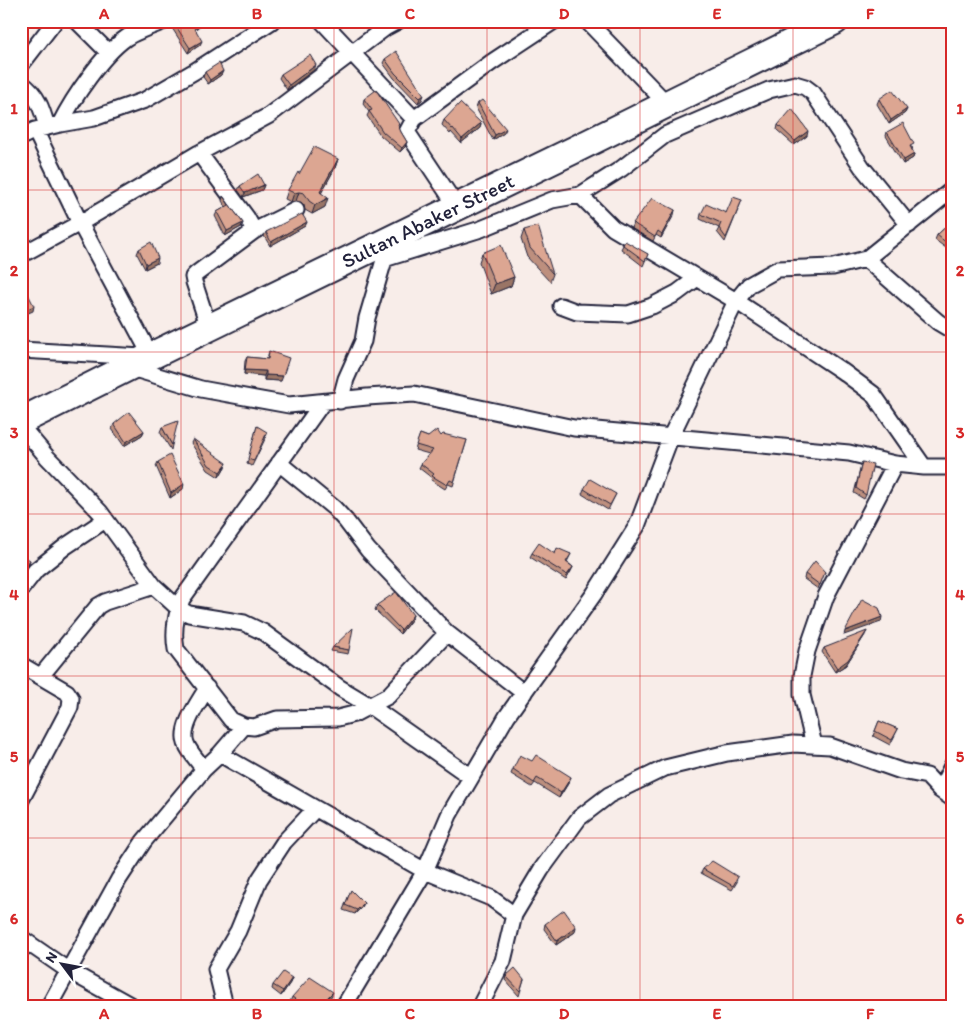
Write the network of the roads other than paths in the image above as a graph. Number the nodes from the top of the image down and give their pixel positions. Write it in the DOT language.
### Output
graph roads {
  1 [pos="54,21"];
  2 [pos="77,21"];
  3 [pos="135,21"];
  4 [pos="164,21"];
  5 [pos="272,21"];
  6 [pos="322,21"];
  7 [pos="398,21"];
  8 [pos="554,21"];
  9 [pos="587,21"];
  10 [pos="835,21"];
  11 [pos="127,37"];
  12 [pos="108,52"];
  13 [pos="352,52"];
  14 [pos="21,65"];
  15 [pos="21,84"];
  16 [pos="667,104"];
  17 [pos="414,120"];
  18 [pos="48,127"];
  19 [pos="21,137"];
  20 [pos="199,153"];
  21 [pos="953,189"];
  22 [pos="580,196"];
  23 [pos="457,207"];
  24 [pos="296,210"];
  25 [pos="80,223"];
  26 [pos="909,224"];
  27 [pos="254,231"];
  28 [pos="387,250"];
  29 [pos="21,255"];
  30 [pos="866,259"];
  31 [pos="697,278"];
  32 [pos="736,301"];
  33 [pos="561,306"];
  34 [pos="209,328"];
  35 [pos="953,331"];
  36 [pos="21,350"];
  37 [pos="142,360"];
  38 [pos="340,401"];
  39 [pos="323,402"];
  40 [pos="21,421"];
  41 [pos="21,426"];
  42 [pos="671,436"];
  43 [pos="279,464"];
  44 [pos="895,464"];
  45 [pos="924,467"];
  46 [pos="953,467"];
  47 [pos="106,520"];
  48 [pos="154,586"];
  49 [pos="21,589"];
  50 [pos="178,608"];
  51 [pos="447,633"];
  52 [pos="21,665"];
  53 [pos="42,676"];
  54 [pos="207,688"];
  55 [pos="524,693"];
  56 [pos="370,706"];
  57 [pos="244,726"];
  58 [pos="814,745"];
  59 [pos="220,754"];
  60 [pos="953,764"];
  61 [pos="204,770"];
  62 [pos="471,777"];
  63 [pos="940,790"];
  64 [pos="953,799"];
  65 [pos="21,800"];
  66 [pos="315,809"];
  67 [pos="425,870"];
  68 [pos="514,915"];
  69 [pos="21,938"];
  70 [pos="69,970"];
  71 [pos="50,1006"];
  72 [pos="132,1006"];
  73 [pos="226,1006"];
  74 [pos="344,1006"];
  75 [pos="480,1006"];
  1 -- 14 [label="street"];
  2 -- 12 [label="street"];
  3 -- 11 [label="street"];
  4 -- 11 [label="street"];
  5 -- 18 [label="street"];
  6 -- 13 [label="street"];
  7 -- 13 [label="street"];
  8 -- 17 [label="street"];
  9 -- 16 [label="street"];
  10 -- 16 [label="highway, Sultan Abaker Street"];
  11 -- 12 [label="street"];
  12 -- 18 [label="street"];
  13 -- 17 [label="street"];
  13 -- 20 [label="street"];
  15 -- 18 [label="street"];
  16 -- 23 [label="highway, Sultan Abaker Street"];
  17 -- 23 [label="street"];
  18 -- 19 [label="street"];
  18 -- 25 [label="street"];
  20 -- 25 [label="street"];
  20 -- 27 [label="street"];
  21 -- 26 [label="street"];
  22 -- 26 [label="street"];
  22 -- 28 [label="street"];
  22 -- 31 [label="street"];
  23 -- 28 [label="highway, Sultan Abaker Street"];
  24 -- 27 [label="street"];
  25 -- 29 [label="street"];
  25 -- 37 [label="street"];
  26 -- 30 [label="street"];
  27 -- 34 [label="street"];
  28 -- 34 [label="highway, Sultan Abaker Street"];
  28 -- 38 [label="street"];
  30 -- 32 [label="street"];
  30 -- 35 [label="street"];
  31 -- 32 [label="street"];
  31 -- 33 [label="street"];
  32 -- 42 [label="street"];
  32 -- 45 [label="street"];
  34 -- 37 [label="highway, Sultan Abaker Street"];
  36 -- 37 [label="street"];
  37 -- 39 [label="street"];
  37 -- 40 [label="highway, Sultan Abaker Street"];
  38 -- 39 [label="street"];
  38 -- 42 [label="street"];
  39 -- 43 [label="street"];
  41 -- 47 [label="street"];
  42 -- 44 [label="street"];
  42 -- 55 [label="street"];
  43 -- 50 [label="street"];
  43 -- 51 [label="street"];
  44 -- 45 [label="street"];
  44 -- 58 [label="street"];
  45 -- 46 [label="street"];
  47 -- 48 [label="street"];
  47 -- 49 [label="street"];
  48 -- 50 [label="street"];
  48 -- 53 [label="street"];
  50 -- 54 [label="street"];
  50 -- 56 [label="street"];
  51 -- 55 [label="street"];
  51 -- 56 [label="street"];
  52 -- 53 [label="street"];
  53 -- 65 [label="street"];
  54 -- 57 [label="street"];
  54 -- 61 [label="street"];
  55 -- 62 [label="street"];
  56 -- 57 [label="street"];
  56 -- 62 [label="street"];
  57 -- 59 [label="street"];
  58 -- 63 [label="street"];
  58 -- 68 [label="street"];
  59 -- 61 [label="street"];
  59 -- 66 [label="street"];
  60 -- 63 [label="street"];
  61 -- 70 [label="street"];
  62 -- 67 [label="street"];
  63 -- 64 [label="street"];
  66 -- 67 [label="street"];
  66 -- 73 [label="street"];
  67 -- 68 [label="street"];
  67 -- 74 [label="street"];
  68 -- 75 [label="street"];
  69 -- 70 [label="street"];
  70 -- 71 [label="street"];
  70 -- 72 [label="street"];
}
